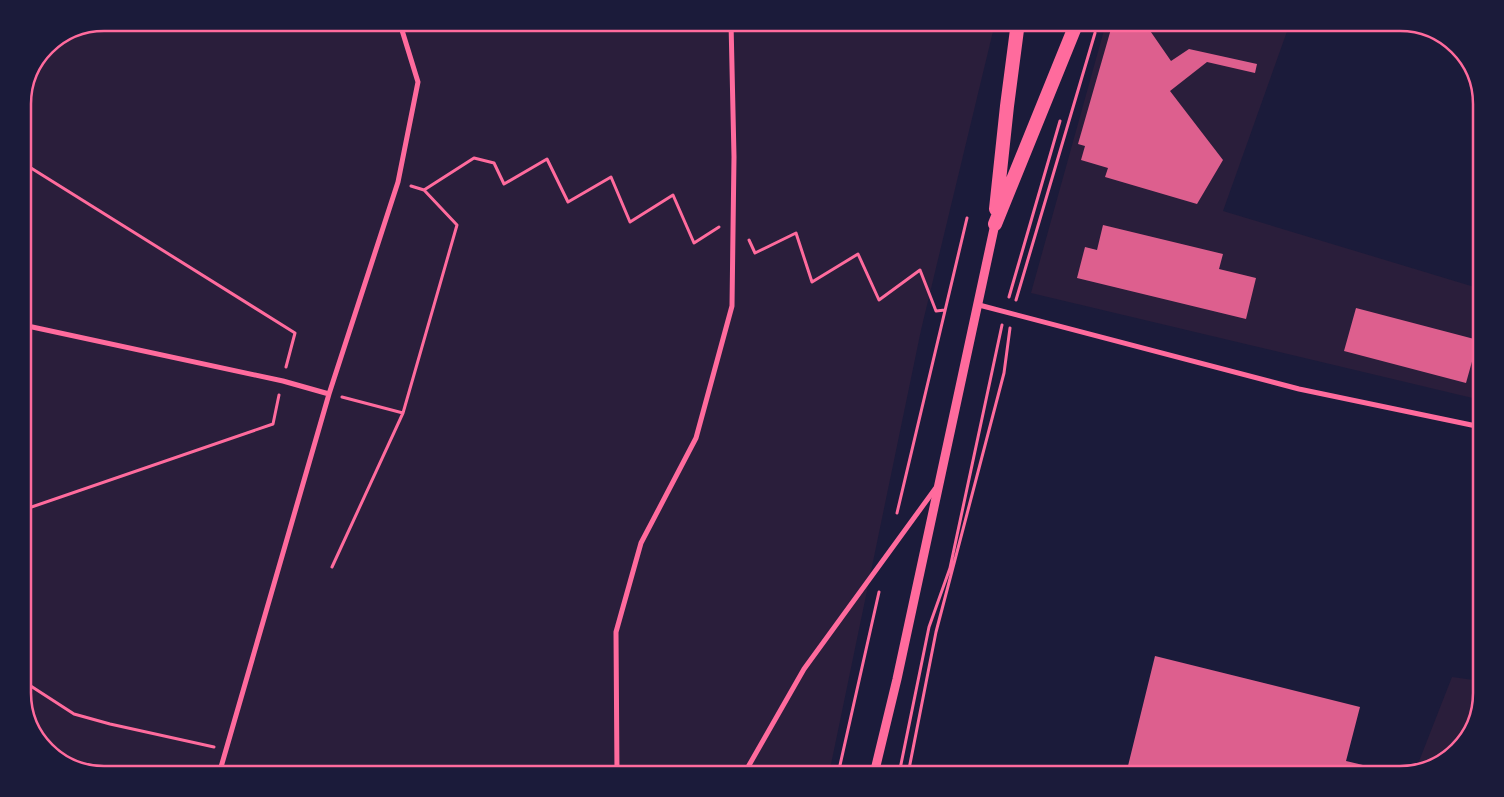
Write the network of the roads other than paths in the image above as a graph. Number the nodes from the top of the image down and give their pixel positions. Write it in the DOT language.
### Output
graph roads {
  1 [pos="402,31"];
  2 [pos="731,31"];
  3 [pos="1017,31"];
  4 [pos="1073,31"];
  5 [pos="995,224"];
  6 [pos="978,304"];
  7 [pos="31,326"];
  8 [pos="329,394"];
  9 [pos="1473,425"];
  10 [pos="939,485"];
  11 [pos="222,766"];
  12 [pos="617,766"];
  13 [pos="749,766"];
  14 [pos="876,766"];
  1 -- 8 [label="street"];
  2 -- 12 [label="street"];
  3 -- 5 [label="highway"];
  4 -- 5 [label="highway"];
  5 -- 6 [label="street"];
  6 -- 9 [label="street"];
  6 -- 10 [label="street"];
  7 -- 8 [label="street"];
  8 -- 11 [label="street"];
  10 -- 13 [label="street"];
  10 -- 14 [label="street"];
}
